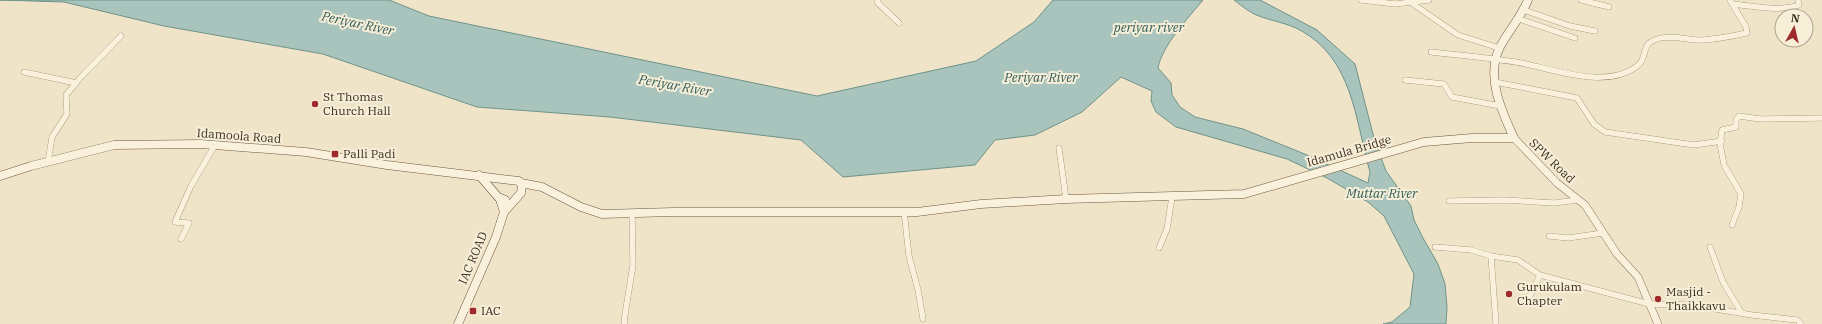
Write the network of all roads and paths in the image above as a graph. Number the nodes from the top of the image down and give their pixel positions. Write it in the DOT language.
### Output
graph roads {
  1 [pos="878,0"];
  2 [pos="1361,0"];
  3 [pos="1429,0"];
  4 [pos="1528,0"];
  5 [pos="1581,0"];
  6 [pos="1798,0"];
  7 [pos="1732,2"];
  8 [pos="1413,4"];
  9 [pos="1609,7"];
  10 [pos="1524,10"];
  11 [pos="1519,19"];
  12 [pos="900,23"];
  13 [pos="1595,32"];
  14 [pos="121,36"];
  15 [pos="1575,38"];
  16 [pos="1499,48"];
  17 [pos="1431,52"];
  18 [pos="1495,59"];
  19 [pos="24,72"];
  20 [pos="1405,80"];
  21 [pos="1495,82"];
  22 [pos="76,83"];
  23 [pos="1500,106"];
  24 [pos="1822,118"];
  25 [pos="1514,138"];
  26 [pos="1722,141"];
  27 [pos="215,145"];
  28 [pos="1059,148"];
  29 [pos="48,162"];
  30 [pos="479,175"];
  31 [pos="0,176"];
  32 [pos="509,180"];
  33 [pos="521,183"];
  34 [pos="498,196"];
  35 [pos="1172,197"];
  36 [pos="515,198"];
  37 [pos="1066,199"];
  38 [pos="1578,200"];
  39 [pos="1449,201"];
  40 [pos="504,212"];
  41 [pos="904,212"];
  42 [pos="632,213"];
  43 [pos="1732,225"];
  44 [pos="1603,233"];
  45 [pos="1549,236"];
  46 [pos="180,239"];
  47 [pos="1435,247"];
  48 [pos="1710,247"];
  49 [pos="1159,248"];
  50 [pos="1491,256"];
  51 [pos="1540,275"];
  52 [pos="1529,298"];
  53 [pos="1649,304"];
  54 [pos="1741,312"];
  55 [pos="923,319"];
  56 [pos="458,324"];
  57 [pos="625,324"];
  58 [pos="1496,324"];
  59 [pos="1658,324"];
  60 [pos="1801,324"];
  1 -- 12 [label="street"];
  2 -- 8 [label="street"];
  3 -- 8 [label="street"];
  4 -- 10 [label="main road, SPW Road"];
  5 -- 9 [label="street"];
  6 -- 7 [label="street"];
  7 -- 18 [label="street"];
  8 -- 16 [label="street"];
  10 -- 11 [label="main road, SPW Road"];
  10 -- 13 [label="street"];
  11 -- 15 [label="street"];
  11 -- 16 [label="main road, SPW Road"];
  14 -- 22 [label="street"];
  16 -- 18 [label="main road, SPW Road"];
  17 -- 18 [label="street"];
  18 -- 21 [label="main road, SPW Road"];
  19 -- 22 [label="street"];
  20 -- 23 [label="street"];
  21 -- 23 [label="main road, SPW Road"];
  21 -- 26 [label="street"];
  22 -- 29 [label="street"];
  23 -- 25 [label="main road, SPW Road"];
  24 -- 26 [label="street"];
  25 -- 35 [label="main road, Idamula Bridge"];
  25 -- 38 [label="street, SPW Road"];
  26 -- 43 [label="street"];
  27 -- 29 [label="main road, Idamoola Road"];
  27 -- 30 [label="main road, Idamoola Road"];
  27 -- 46 [label="street"];
  28 -- 37 [label="street"];
  29 -- 31 [label="main road, Idamoola Road"];
  30 -- 32 [label="main road, Idamoola Road"];
  30 -- 34 [label="main road"];
  32 -- 33 [label="main road"];
  32 -- 34 [label="main road"];
  33 -- 36 [label="main road"];
  33 -- 42 [label="main road, Idamula Bridge"];
  34 -- 36 [label="main road"];
  34 -- 40 [label="main road"];
  35 -- 37 [label="main road, Idamula Bridge"];
  35 -- 49 [label="street"];
  36 -- 40 [label="main road, IAC ROAD"];
  37 -- 41 [label="main road, Idamula Bridge"];
  38 -- 39 [label="street"];
  38 -- 44 [label="street, SPW Road"];
  40 -- 56 [label="main road, IAC ROAD"];
  41 -- 42 [label="main road, Idamula Bridge"];
  41 -- 55 [label="street"];
  42 -- 57 [label="street"];
  44 -- 45 [label="street"];
  44 -- 53 [label="street, SPW Road"];
  47 -- 50 [label="street"];
  48 -- 54 [label="street"];
  50 -- 51 [label="street"];
  50 -- 58 [label="street"];
  51 -- 52 [label="street"];
  51 -- 53 [label="street"];
  53 -- 54 [label="street"];
  53 -- 59 [label="street, SPW Road"];
  54 -- 60 [label="street"];
}
